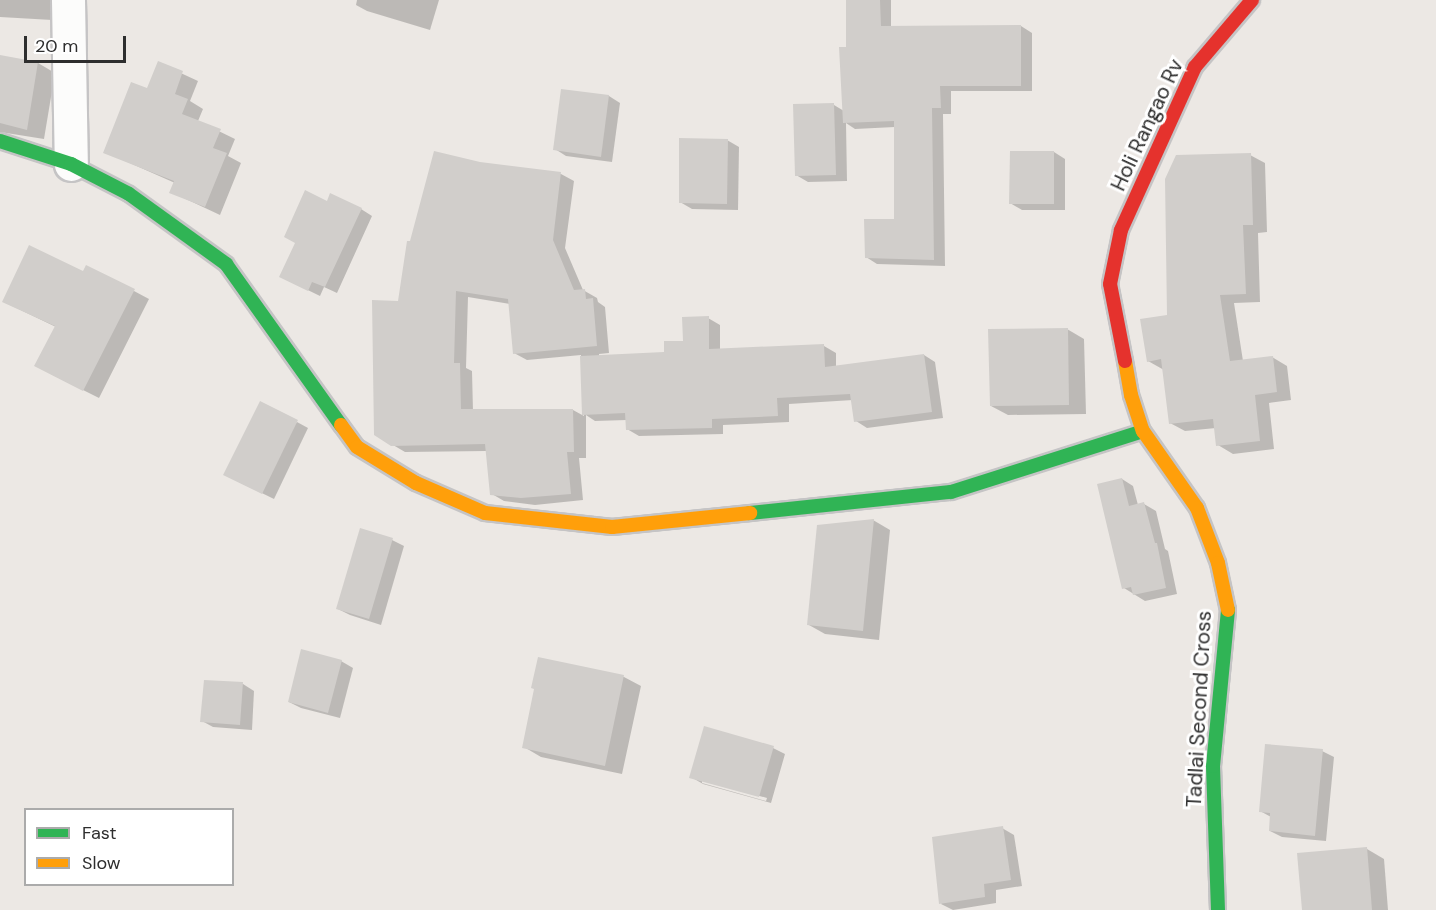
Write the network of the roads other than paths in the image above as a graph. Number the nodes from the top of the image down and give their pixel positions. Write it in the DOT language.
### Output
graph roads {
  1 [pos="68,0"];
  2 [pos="1252,0"];
  3 [pos="0,141"];
  4 [pos="70,164"];
  5 [pos="1110,284"];
  6 [pos="1143,430"];
  7 [pos="1218,910"];
  1 -- 4 [label="street"];
  2 -- 5 [label="street, Holi Rangao Rv"];
  3 -- 4 [label="street"];
  4 -- 6 [label="street"];
  5 -- 6 [label="street, Tadlai Second Cross"];
  6 -- 7 [label="street, Tadlai Second Cross"];
}
